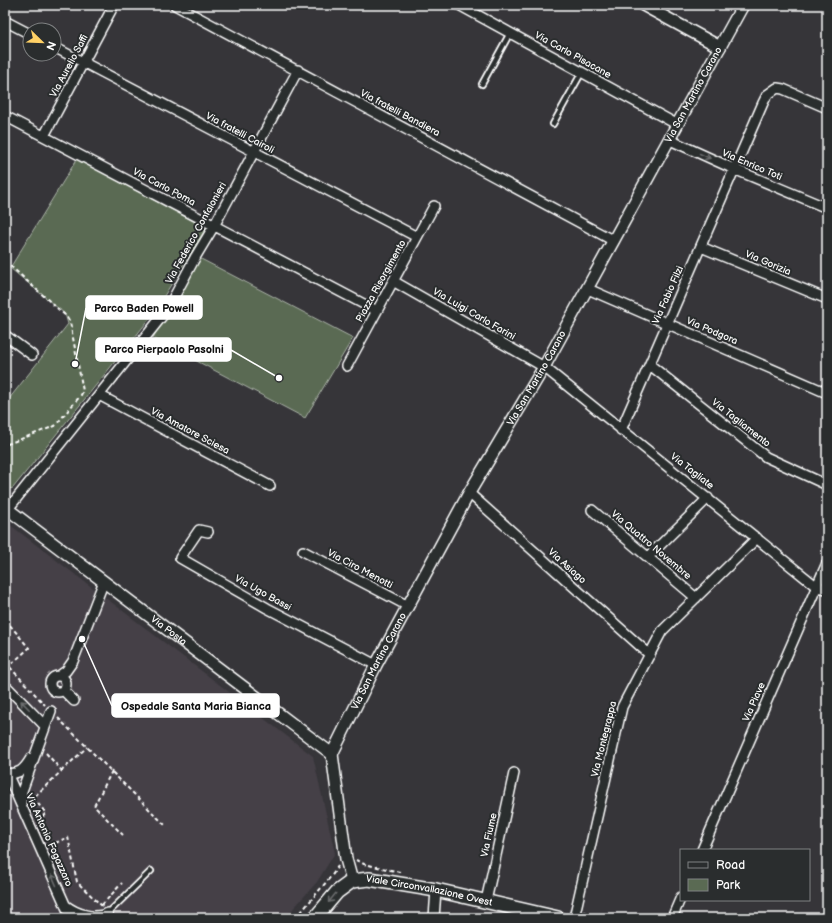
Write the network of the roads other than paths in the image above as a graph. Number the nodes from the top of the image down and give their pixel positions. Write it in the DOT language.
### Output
graph roads {
  1 [pos="114,5"];
  2 [pos="175,5"];
  3 [pos="459,5"];
  4 [pos="643,5"];
  5 [pos="743,5"];
  6 [pos="5,21"];
  7 [pos="22,30"];
  8 [pos="510,33"];
  9 [pos="720,47"];
  10 [pos="62,51"];
  11 [pos="84,62"];
  12 [pos="298,70"];
  13 [pos="582,72"];
  14 [pos="482,84"];
  15 [pos="827,108"];
  16 [pos="5,116"];
  17 [pos="553,124"];
  18 [pos="678,125"];
  19 [pos="44,136"];
  20 [pos="670,140"];
  21 [pos="254,152"];
  22 [pos="734,169"];
  23 [pos="434,206"];
  24 [pos="827,208"];
  25 [pos="214,226"];
  26 [pos="417,237"];
  27 [pos="614,241"];
  28 [pos="701,247"];
  29 [pos="393,281"];
  30 [pos="588,289"];
  31 [pos="827,299"];
  32 [pos="377,311"];
  33 [pos="667,324"];
  34 [pos="5,335"];
  35 [pos="32,355"];
  36 [pos="650,365"];
  37 [pos="347,366"];
  38 [pos="544,367"];
  39 [pos="827,393"];
  40 [pos="99,395"];
  41 [pos="621,430"];
  42 [pos="270,486"];
  43 [pos="827,486"];
  44 [pos="469,493"];
  45 [pos="708,498"];
  46 [pos="6,508"];
  47 [pos="592,510"];
  48 [pos="208,532"];
  49 [pos="757,538"];
  50 [pos="302,551"];
  51 [pos="648,557"];
  52 [pos="827,563"];
  53 [pos="104,581"];
  54 [pos="817,586"];
  55 [pos="827,589"];
  56 [pos="696,598"];
  57 [pos="408,606"];
  58 [pos="650,655"];
  59 [pos="73,661"];
  60 [pos="376,665"];
  61 [pos="59,676"];
  62 [pos="64,687"];
  63 [pos="5,691"];
  64 [pos="74,701"];
  65 [pos="51,711"];
  66 [pos="45,726"];
  67 [pos="38,745"];
  68 [pos="332,754"];
  69 [pos="5,773"];
  70 [pos="514,773"];
  71 [pos="21,805"];
  72 [pos="702,849"];
  73 [pos="151,871"];
  74 [pos="352,881"];
  75 [pos="436,890"];
  76 [pos="680,899"];
  77 [pos="486,901"];
  78 [pos="65,904"];
  79 [pos="105,915"];
  80 [pos="538,916"];
  81 [pos="70,917"];
  82 [pos="315,918"];
  83 [pos="434,918"];
  84 [pos="558,918"];
  85 [pos="574,918"];
  86 [pos="672,918"];
  1 -- 11 [label="street, Via Aurelio Saffi"];
  2 -- 12 [label="street, Via fratelli Bandiera"];
  3 -- 8 [label="street, Via Carlo Pisacane"];
  4 -- 9 [label="street"];
  5 -- 9 [label="street, Via San Martino Carano"];
  6 -- 7 [label="street"];
  8 -- 13 [label="street, Via Carlo Pisacane"];
  8 -- 14 [label="lane"];
  9 -- 18 [label="street, Via San Martino Carano"];
  10 -- 11 [label="street, Via fratelli Cairoli"];
  11 -- 19 [label="street, Via Aurelio Saffi"];
  11 -- 21 [label="street, Via fratelli Cairoli"];
  12 -- 21 [label="street, Via Federico Confalonieri"];
  12 -- 27 [label="street, Via fratelli Bandiera"];
  13 -- 17 [label="lane"];
  13 -- 18 [label="street, Via Carlo Pisacane"];
  15 -- 22 [label="street, Via Fabio Filzi"];
  16 -- 19 [label="street, Via Carlo Poma"];
  18 -- 20 [label="street, Via San Martino Carano"];
  19 -- 25 [label="street, Via Carlo Poma"];
  20 -- 22 [label="street, Via Enrico Toti, one-way"];
  20 -- 27 [label="street, Via San Martino Carano"];
  21 -- 25 [label="street, Via Federico Confalonieri"];
  21 -- 26 [label="street, Via fratelli Cairoli"];
  22 -- 24 [label="street, Via Enrico Toti"];
  22 -- 28 [label="street, Via Fabio Filzi"];
  23 -- 26 [label="street, Piazza Risorgimento"];
  25 -- 32 [label="street, Via Carlo Poma"];
  25 -- 40 [label="street, Via Federico Confalonieri"];
  26 -- 29 [label="street, Piazza Risorgimento"];
  27 -- 30 [label="street, Via San Martino Carano"];
  28 -- 31 [label="street, Via Gorizia"];
  28 -- 33 [label="street, Via Fabio Filzi"];
  29 -- 32 [label="street, Piazza Risorgimento"];
  29 -- 38 [label="street, Via Luigi Carlo Farini"];
  30 -- 33 [label="street, Via Podgora"];
  30 -- 38 [label="street, Via San Martino Carano"];
  32 -- 37 [label="street, Piazza Risorgimento"];
  33 -- 36 [label="street, Via Fabio Filzi"];
  33 -- 39 [label="street, Via Podgora"];
  34 -- 35 [label="street"];
  36 -- 41 [label="street, Via Fabio Filzi"];
  36 -- 43 [label="street, Via Tagliamento"];
  38 -- 41 [label="street, Via Tagliate"];
  38 -- 44 [label="street, Via San Martino Carano"];
  40 -- 42 [label="street, Via Amatore Sciesa"];
  40 -- 46 [label="street, Via Federico Confalonieri"];
  41 -- 45 [label="street, Via Tagliate"];
  44 -- 57 [label="street, Via San Martino Carano"];
  44 -- 58 [label="street, Via Asiago"];
  45 -- 49 [label="street, Via Tagliate"];
  45 -- 51 [label="street"];
  46 -- 53 [label="street, Via Posta"];
  47 -- 51 [label="street, Via Quattro Novembre"];
  48 -- 60 [label="street, Via Ugo Bassi"];
  49 -- 54 [label="street, Via Tagliate"];
  49 -- 56 [label="street, Via Montegrappa"];
  50 -- 57 [label="street, Via Ciro Menotti"];
  51 -- 56 [label="street, Via Quattro Novembre"];
  52 -- 54 [label="street, Via Piave"];
  53 -- 59 [label="street"];
  53 -- 68 [label="street, Via Posta"];
  54 -- 55 [label="street, Via Tagliate"];
  54 -- 72 [label="street, Via Piave"];
  56 -- 58 [label="street, Via Montegrappa"];
  57 -- 60 [label="street, Via San Martino Carano"];
  58 -- 85 [label="street, Via Montegrappa"];
  59 -- 61 [label="street"];
  59 -- 62 [label="street"];
  60 -- 68 [label="street, Via San Martino Carano"];
  61 -- 62 [label="street"];
  61 -- 62 [label="street"];
  62 -- 64 [label="street"];
  66 -- 63 [label="street, one-way"];
  65 -- 66 [label="street"];
  66 -- 67 [label="street"];
  67 -- 69 [label="street"];
  67 -- 71 [label="street"];
  68 -- 74 [label="street"];
  69 -- 71 [label="street, Via Antonio Fogazzaro"];
  70 -- 77 [label="street, Via Fiume"];
  78 -- 71 [label="street, Via Antonio Fogazzaro, one-way"];
  73 -- 79 [label="lane"];
  74 -- 75 [label="main road, Viale Circonvallazione Ovest"];
  74 -- 82 [label="main road, Viale Circonvallazione Ovest, one-way"];
  75 -- 77 [label="main road, Viale Circonvallazione Ovest"];
  75 -- 83 [label="street"];
  76 -- 86 [label="street"];
  77 -- 80 [label="main road, Viale Circonvallazione Ovest"];
  78 -- 79 [label="street"];
  78 -- 81 [label="street, Via Antonio Fogazzaro"];
  80 -- 84 [label="main road, Viale Circonvallazione Ovest"];
}
